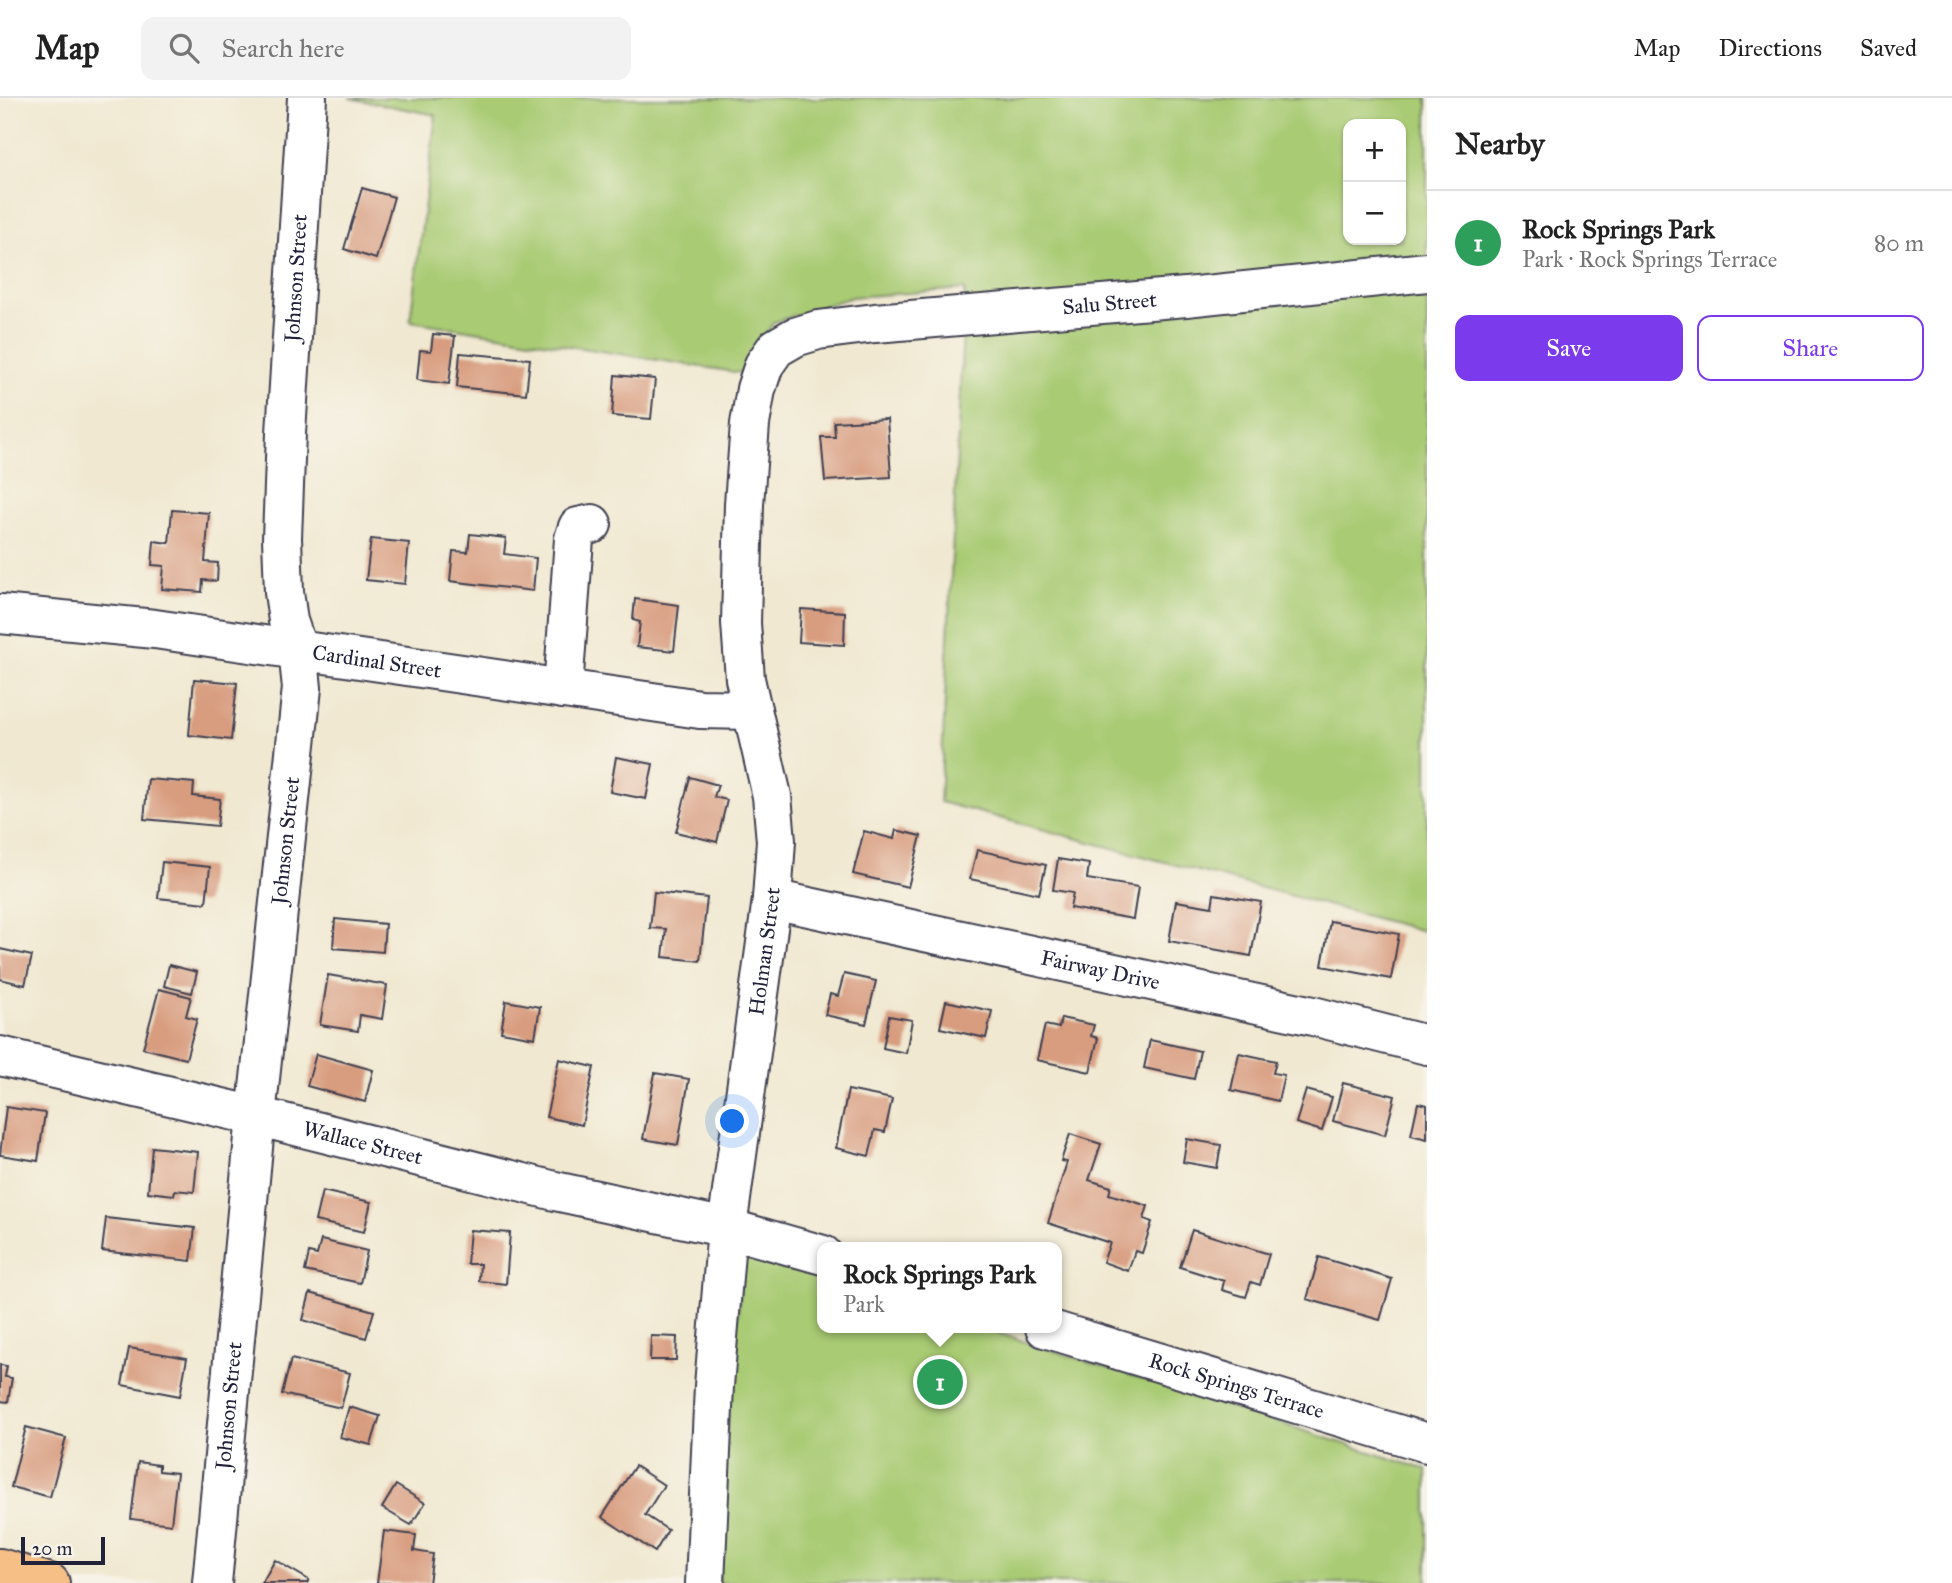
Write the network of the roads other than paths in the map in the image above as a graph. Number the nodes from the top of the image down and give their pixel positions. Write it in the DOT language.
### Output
graph roads {
  1 [pos="307,98"];
  2 [pos="1427,272"];
  3 [pos="795,337"];
  4 [pos="592,524"];
  5 [pos="0,614"];
  6 [pos="298,650"];
  7 [pos="563,689"];
  8 [pos="752,710"];
  9 [pos="772,899"];
  10 [pos="1427,1045"];
  11 [pos="0,1056"];
  12 [pos="256,1116"];
  13 [pos="727,1228"];
  14 [pos="817,1253"];
  15 [pos="1062,1333"];
  16 [pos="1427,1443"];
  17 [pos="0,1568"];
  18 [pos="50,1583"];
  19 [pos="212,1583"];
  20 [pos="705,1583"];
  1 -- 6 [label="street, Johnson Street"];
  2 -- 3 [label="street, Salu Street"];
  3 -- 8 [label="street, Holman Street"];
  4 -- 7 [label="street"];
  5 -- 6 [label="street, Cardinal Street"];
  6 -- 7 [label="street, Cardinal Street"];
  6 -- 12 [label="street, Johnson Street"];
  7 -- 8 [label="street, Cardinal Street"];
  8 -- 9 [label="street, Holman Street"];
  9 -- 10 [label="street, Fairway Drive"];
  9 -- 13 [label="street, Holman Street"];
  11 -- 12 [label="street, Wallace Street"];
  12 -- 13 [label="street, Wallace Street"];
  12 -- 19 [label="street, Johnson Street"];
  13 -- 14 [label="street"];
  13 -- 20 [label="street, Holman Street"];
  15 -- 16 [label="street, Rock Springs Terrace"];
  17 -- 18 [label="main road"];
}
